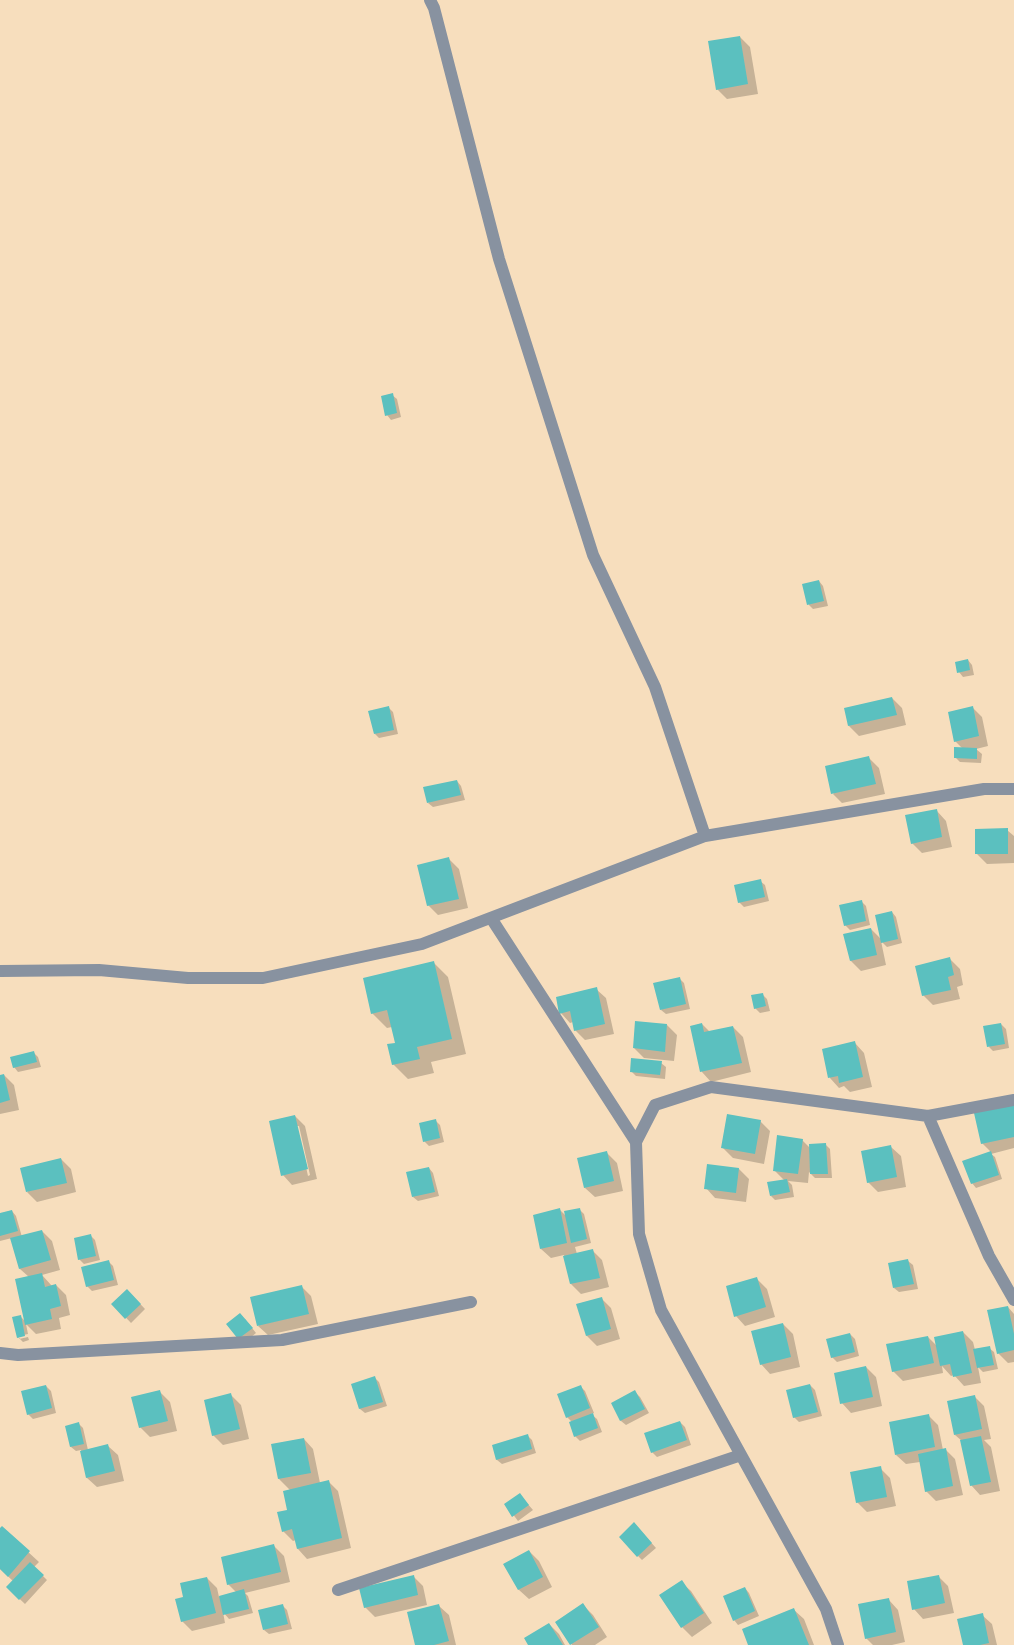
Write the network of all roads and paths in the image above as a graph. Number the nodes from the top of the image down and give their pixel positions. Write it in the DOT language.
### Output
graph roads {
  1 [pos="430,0"];
  2 [pos="1014,789"];
  3 [pos="706,836"];
  4 [pos="491,918"];
  5 [pos="0,970"];
  6 [pos="1014,1100"];
  7 [pos="928,1116"];
  8 [pos="636,1142"];
  9 [pos="1014,1300"];
  10 [pos="471,1302"];
  11 [pos="0,1353"];
  12 [pos="741,1454"];
  13 [pos="338,1590"];
  14 [pos="838,1645"];
  1 -- 3 [label="street"];
  2 -- 3 [label="street"];
  3 -- 4 [label="street"];
  4 -- 5 [label="street"];
  4 -- 8 [label="street"];
  6 -- 7 [label="street"];
  7 -- 8 [label="street"];
  7 -- 9 [label="street"];
  8 -- 12 [label="street"];
  10 -- 11 [label="street"];
  12 -- 13 [label="street"];
  12 -- 14 [label="street"];
}
